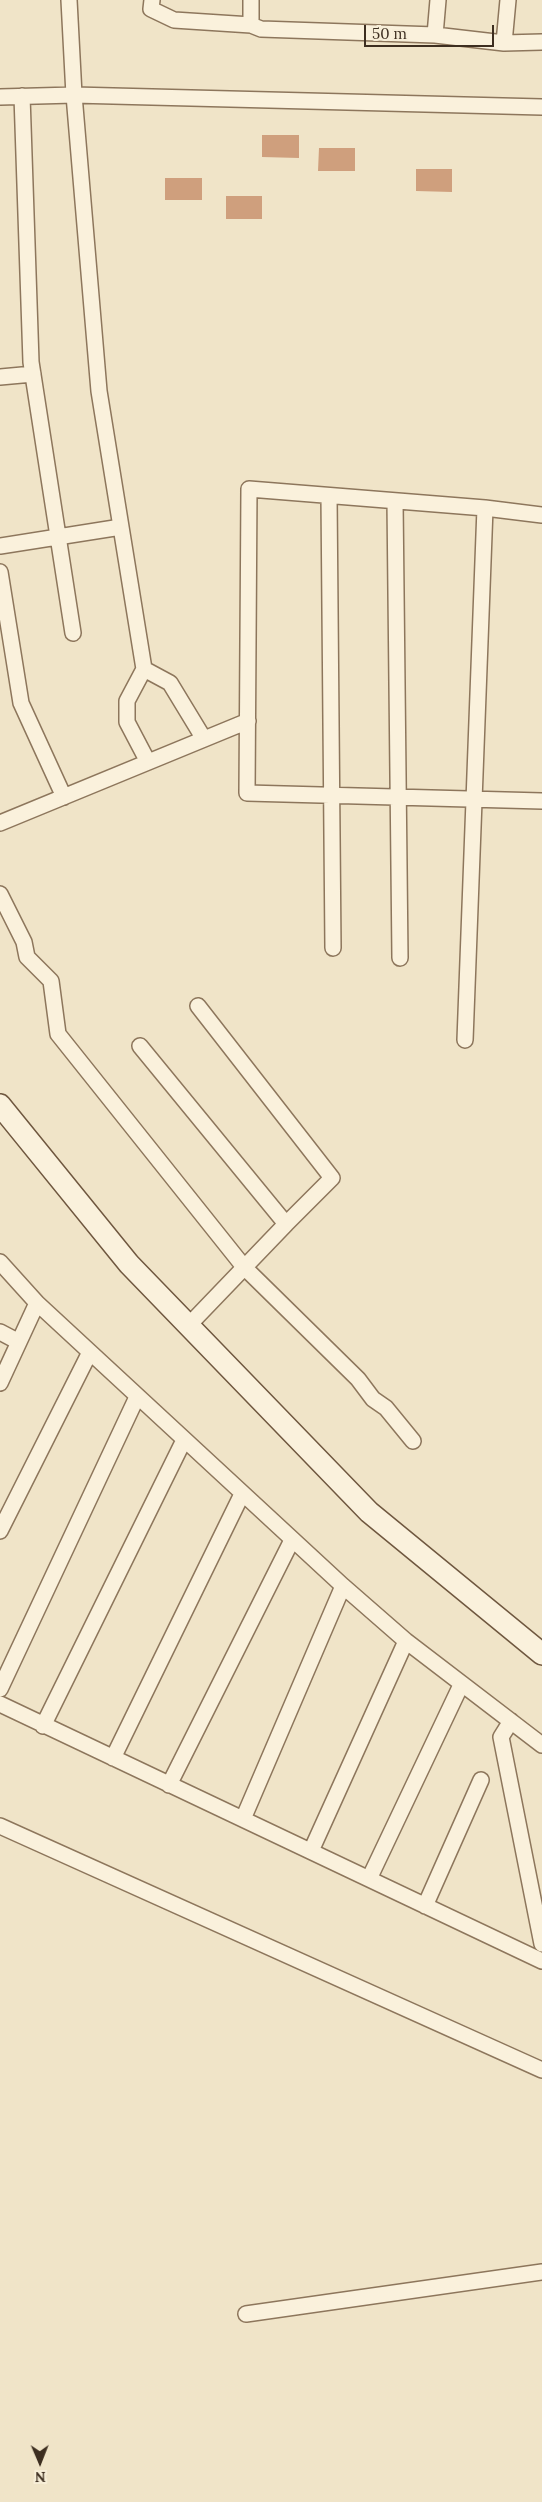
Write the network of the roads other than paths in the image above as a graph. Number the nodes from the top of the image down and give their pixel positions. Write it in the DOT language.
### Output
graph roads {
  1 [pos="69,0"];
  2 [pos="152,0"];
  3 [pos="251,0"];
  4 [pos="438,0"];
  5 [pos="508,0"];
  6 [pos="251,25"];
  7 [pos="436,35"];
  8 [pos="542,42"];
  9 [pos="504,43"];
  10 [pos="74,95"];
  11 [pos="22,96"];
  12 [pos="0,97"];
  13 [pos="542,107"];
  14 [pos="33,374"];
  15 [pos="0,378"];
  16 [pos="329,496"];
  17 [pos="395,501"];
  18 [pos="485,508"];
  19 [pos="542,515"];
  20 [pos="121,527"];
  21 [pos="59,536"];
  22 [pos="0,546"];
  23 [pos="0,572"];
  24 [pos="73,633"];
  25 [pos="144,669"];
  26 [pos="248,721"];
  27 [pos="204,739"];
  28 [pos="148,762"];
  29 [pos="332,796"];
  30 [pos="64,797"];
  31 [pos="398,797"];
  32 [pos="474,799"];
  33 [pos="542,801"];
  34 [pos="0,823"];
  35 [pos="0,894"];
  36 [pos="333,948"];
  37 [pos="400,958"];
  38 [pos="198,1006"];
  39 [pos="465,1040"];
  40 [pos="140,1046"];
  41 [pos="0,1105"];
  42 [pos="286,1224"];
  43 [pos="0,1262"];
  44 [pos="244,1267"];
  45 [pos="38,1303"];
  46 [pos="188,1326"];
  47 [pos="0,1332"];
  48 [pos="19,1342"];
  49 [pos="90,1352"];
  50 [pos="0,1383"];
  51 [pos="136,1397"];
  52 [pos="184,1440"];
  53 [pos="413,1440"];
  54 [pos="242,1494"];
  55 [pos="0,1531"];
  56 [pos="292,1540"];
  57 [pos="343,1586"];
  58 [pos="406,1641"];
  59 [pos="542,1654"];
  60 [pos="461,1685"];
  61 [pos="0,1689"];
  62 [pos="0,1704"];
  63 [pos="510,1721"];
  64 [pos="44,1726"];
  65 [pos="542,1745"];
  66 [pos="113,1758"];
  67 [pos="481,1780"];
  68 [pos="169,1785"];
  69 [pos="243,1819"];
  70 [pos="0,1826"];
  71 [pos="311,1851"];
  72 [pos="369,1879"];
  73 [pos="425,1906"];
  74 [pos="542,1944"];
  75 [pos="542,1961"];
  76 [pos="542,2070"];
  77 [pos="542,2272"];
  78 [pos="246,2314"];
  1 -- 10 [label="street"];
  2 -- 6 [label="street"];
  3 -- 6 [label="street"];
  4 -- 7 [label="street"];
  5 -- 9 [label="street"];
  6 -- 7 [label="street"];
  7 -- 9 [label="street"];
  8 -- 9 [label="street"];
  10 -- 11 [label="street"];
  10 -- 13 [label="street"];
  10 -- 20 [label="street"];
  11 -- 12 [label="street"];
  11 -- 14 [label="street"];
  14 -- 15 [label="street"];
  14 -- 21 [label="street"];
  16 -- 17 [label="street"];
  16 -- 26 [label="street"];
  16 -- 29 [label="street"];
  17 -- 18 [label="street"];
  17 -- 31 [label="street"];
  18 -- 19 [label="street"];
  18 -- 32 [label="street"];
  20 -- 21 [label="street"];
  20 -- 25 [label="street"];
  21 -- 22 [label="street"];
  21 -- 24 [label="street"];
  23 -- 30 [label="street"];
  25 -- 27 [label="street"];
  25 -- 28 [label="street"];
  26 -- 27 [label="street"];
  26 -- 29 [label="street"];
  27 -- 28 [label="street"];
  28 -- 30 [label="street"];
  29 -- 31 [label="street"];
  29 -- 36 [label="street"];
  30 -- 34 [label="street"];
  31 -- 32 [label="street"];
  31 -- 37 [label="street"];
  32 -- 33 [label="street"];
  32 -- 39 [label="street"];
  35 -- 44 [label="street"];
  38 -- 42 [label="street"];
  40 -- 42 [label="street"];
  41 -- 46 [label="street"];
  42 -- 44 [label="street"];
  43 -- 45 [label="street"];
  44 -- 46 [label="street"];
  44 -- 53 [label="street"];
  45 -- 48 [label="street"];
  45 -- 49 [label="street"];
  46 -- 59 [label="street"];
  47 -- 48 [label="street"];
  48 -- 50 [label="street"];
  49 -- 51 [label="street"];
  49 -- 55 [label="street"];
  51 -- 52 [label="street"];
  51 -- 61 [label="street"];
  52 -- 54 [label="street"];
  52 -- 64 [label="street"];
  54 -- 56 [label="street"];
  54 -- 66 [label="street"];
  56 -- 57 [label="street"];
  56 -- 68 [label="street"];
  57 -- 58 [label="street"];
  57 -- 69 [label="street"];
  58 -- 60 [label="street"];
  58 -- 71 [label="street"];
  60 -- 63 [label="street"];
  60 -- 72 [label="street"];
  62 -- 64 [label="street"];
  63 -- 65 [label="street"];
  63 -- 74 [label="street"];
  64 -- 66 [label="street"];
  66 -- 68 [label="street"];
  67 -- 73 [label="street"];
  68 -- 69 [label="street"];
  69 -- 71 [label="street"];
  70 -- 76 [label="street"];
  71 -- 72 [label="street"];
  72 -- 73 [label="street"];
  73 -- 75 [label="street"];
  77 -- 78 [label="street"];
}
